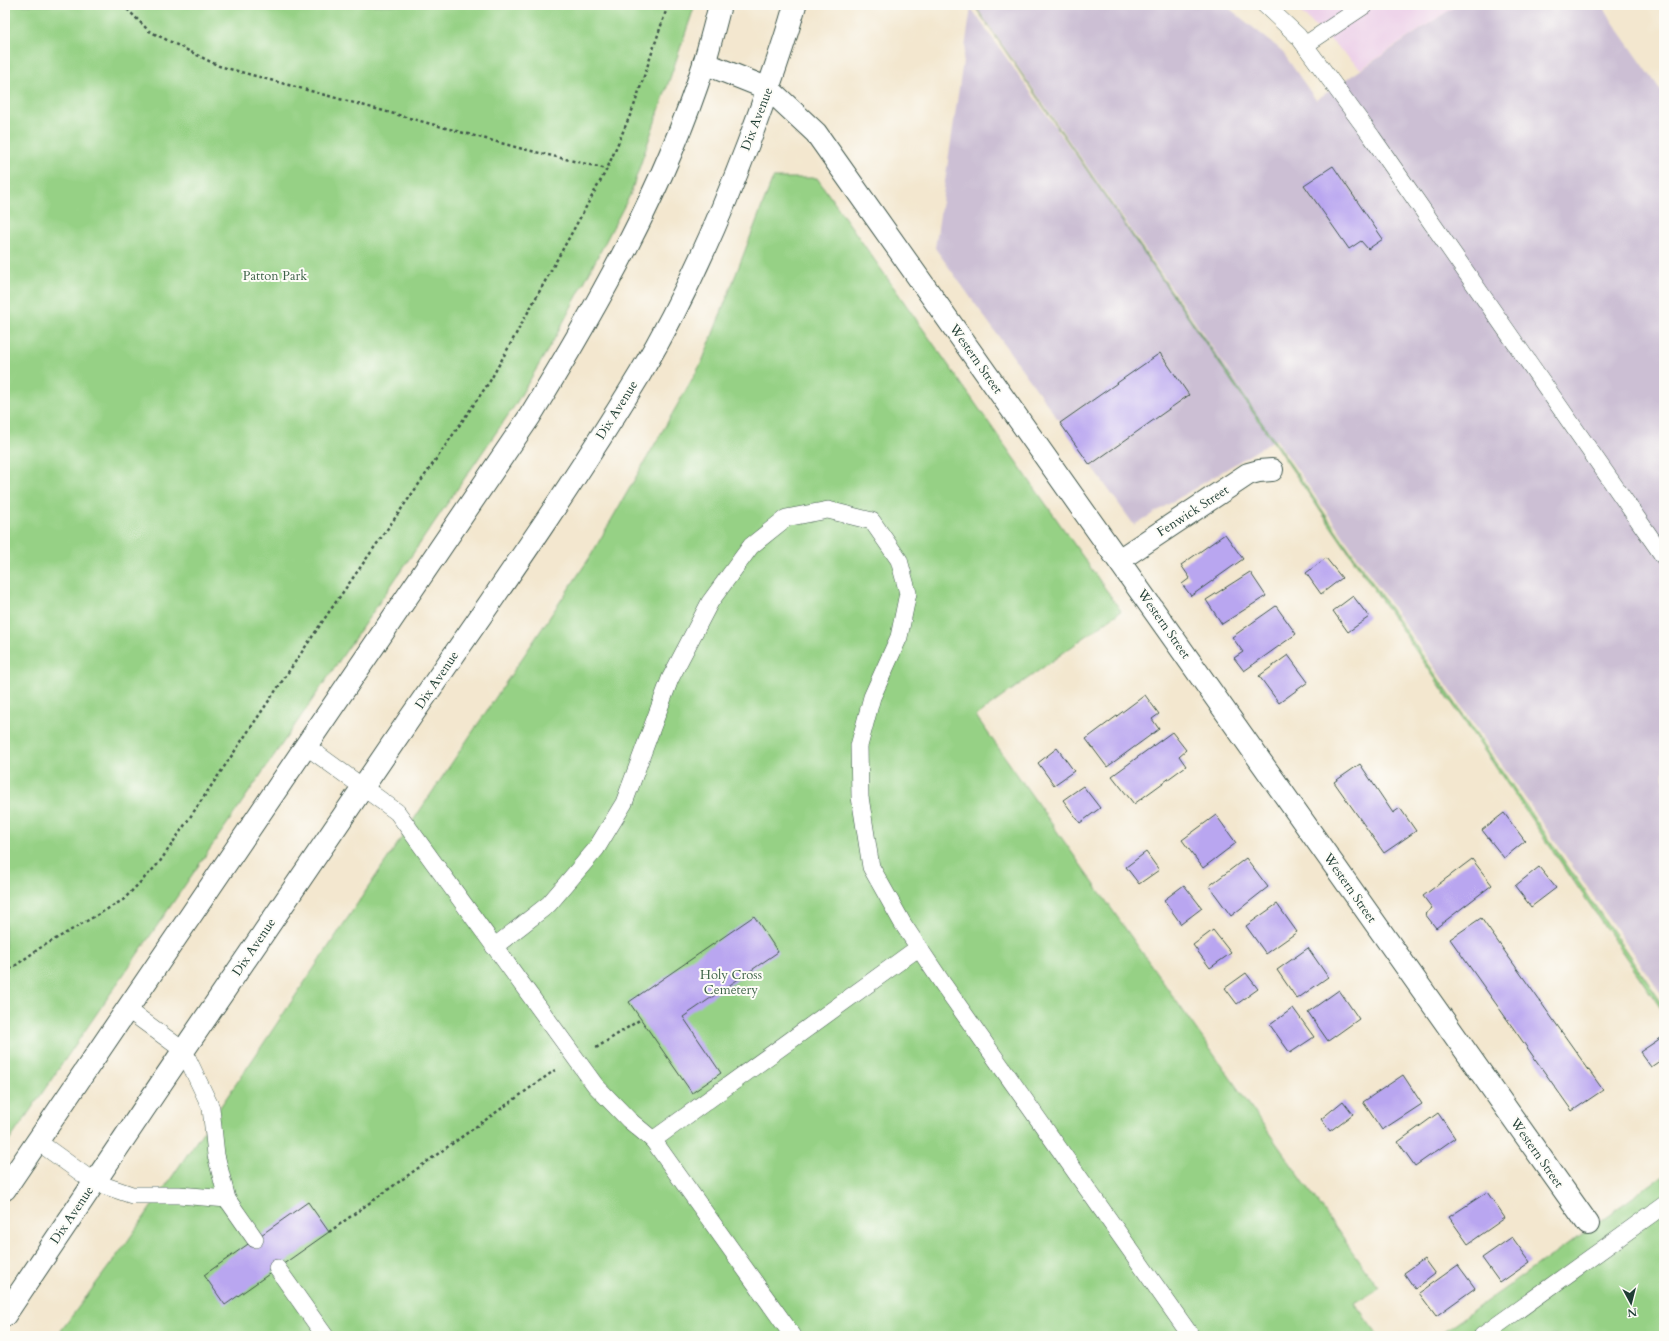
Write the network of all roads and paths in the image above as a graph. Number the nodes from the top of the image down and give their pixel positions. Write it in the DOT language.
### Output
graph roads {
  1 [pos="123,5"];
  2 [pos="668,5"];
  3 [pos="720,5"];
  4 [pos="795,5"];
  5 [pos="1266,5"];
  6 [pos="1365,5"];
  7 [pos="1305,45"];
  8 [pos="704,64"];
  9 [pos="769,89"];
  10 [pos="607,169"];
  11 [pos="1272,470"];
  12 [pos="1664,557"];
  13 [pos="1119,560"];
  14 [pos="306,746"];
  15 [pos="364,787"];
  16 [pos="494,947"];
  17 [pos="918,948"];
  18 [pos="5,973"];
  19 [pos="127,1009"];
  20 [pos="641,1019"];
  21 [pos="184,1051"];
  22 [pos="575,1059"];
  23 [pos="653,1140"];
  24 [pos="36,1141"];
  25 [pos="94,1182"];
  26 [pos="5,1189"];
  27 [pos="227,1199"];
  28 [pos="1664,1205"];
  29 [pos="1588,1224"];
  30 [pos="329,1232"];
  31 [pos="255,1239"];
  32 [pos="277,1268"];
  33 [pos="5,1316"];
  34 [pos="325,1336"];
  35 [pos="793,1336"];
  36 [pos="1191,1336"];
  37 [pos="1482,1336"];
  1 -- 10 [label="path"];
  2 -- 10 [label="path"];
  3 -- 8 [label="street"];
  4 -- 9 [label="street, Dix Avenue"];
  5 -- 7 [label="lane"];
  6 -- 7 [label="lane"];
  7 -- 12 [label="lane"];
  8 -- 9 [label="street, Western Street"];
  8 -- 14 [label="street"];
  9 -- 13 [label="street, Western Street"];
  9 -- 15 [label="street, Dix Avenue"];
  10 -- 18 [label="path"];
  11 -- 13 [label="street, Fenwick Street"];
  13 -- 29 [label="street, Western Street"];
  14 -- 15 [label="lane"];
  14 -- 19 [label="street"];
  15 -- 16 [label="lane"];
  15 -- 21 [label="street, Dix Avenue"];
  16 -- 17 [label="lane"];
  16 -- 22 [label="lane"];
  17 -- 23 [label="lane"];
  17 -- 36 [label="lane"];
  19 -- 21 [label="lane"];
  19 -- 24 [label="street"];
  20 -- 22 [label="path"];
  21 -- 25 [label="street, Dix Avenue"];
  21 -- 27 [label="lane"];
  22 -- 23 [label="lane"];
  22 -- 30 [label="path"];
  23 -- 35 [label="lane"];
  24 -- 25 [label="lane"];
  24 -- 26 [label="street"];
  25 -- 27 [label="lane"];
  25 -- 33 [label="street, Dix Avenue"];
  27 -- 31 [label="lane"];
  28 -- 37 [label="lane"];
  32 -- 34 [label="lane"];
}
